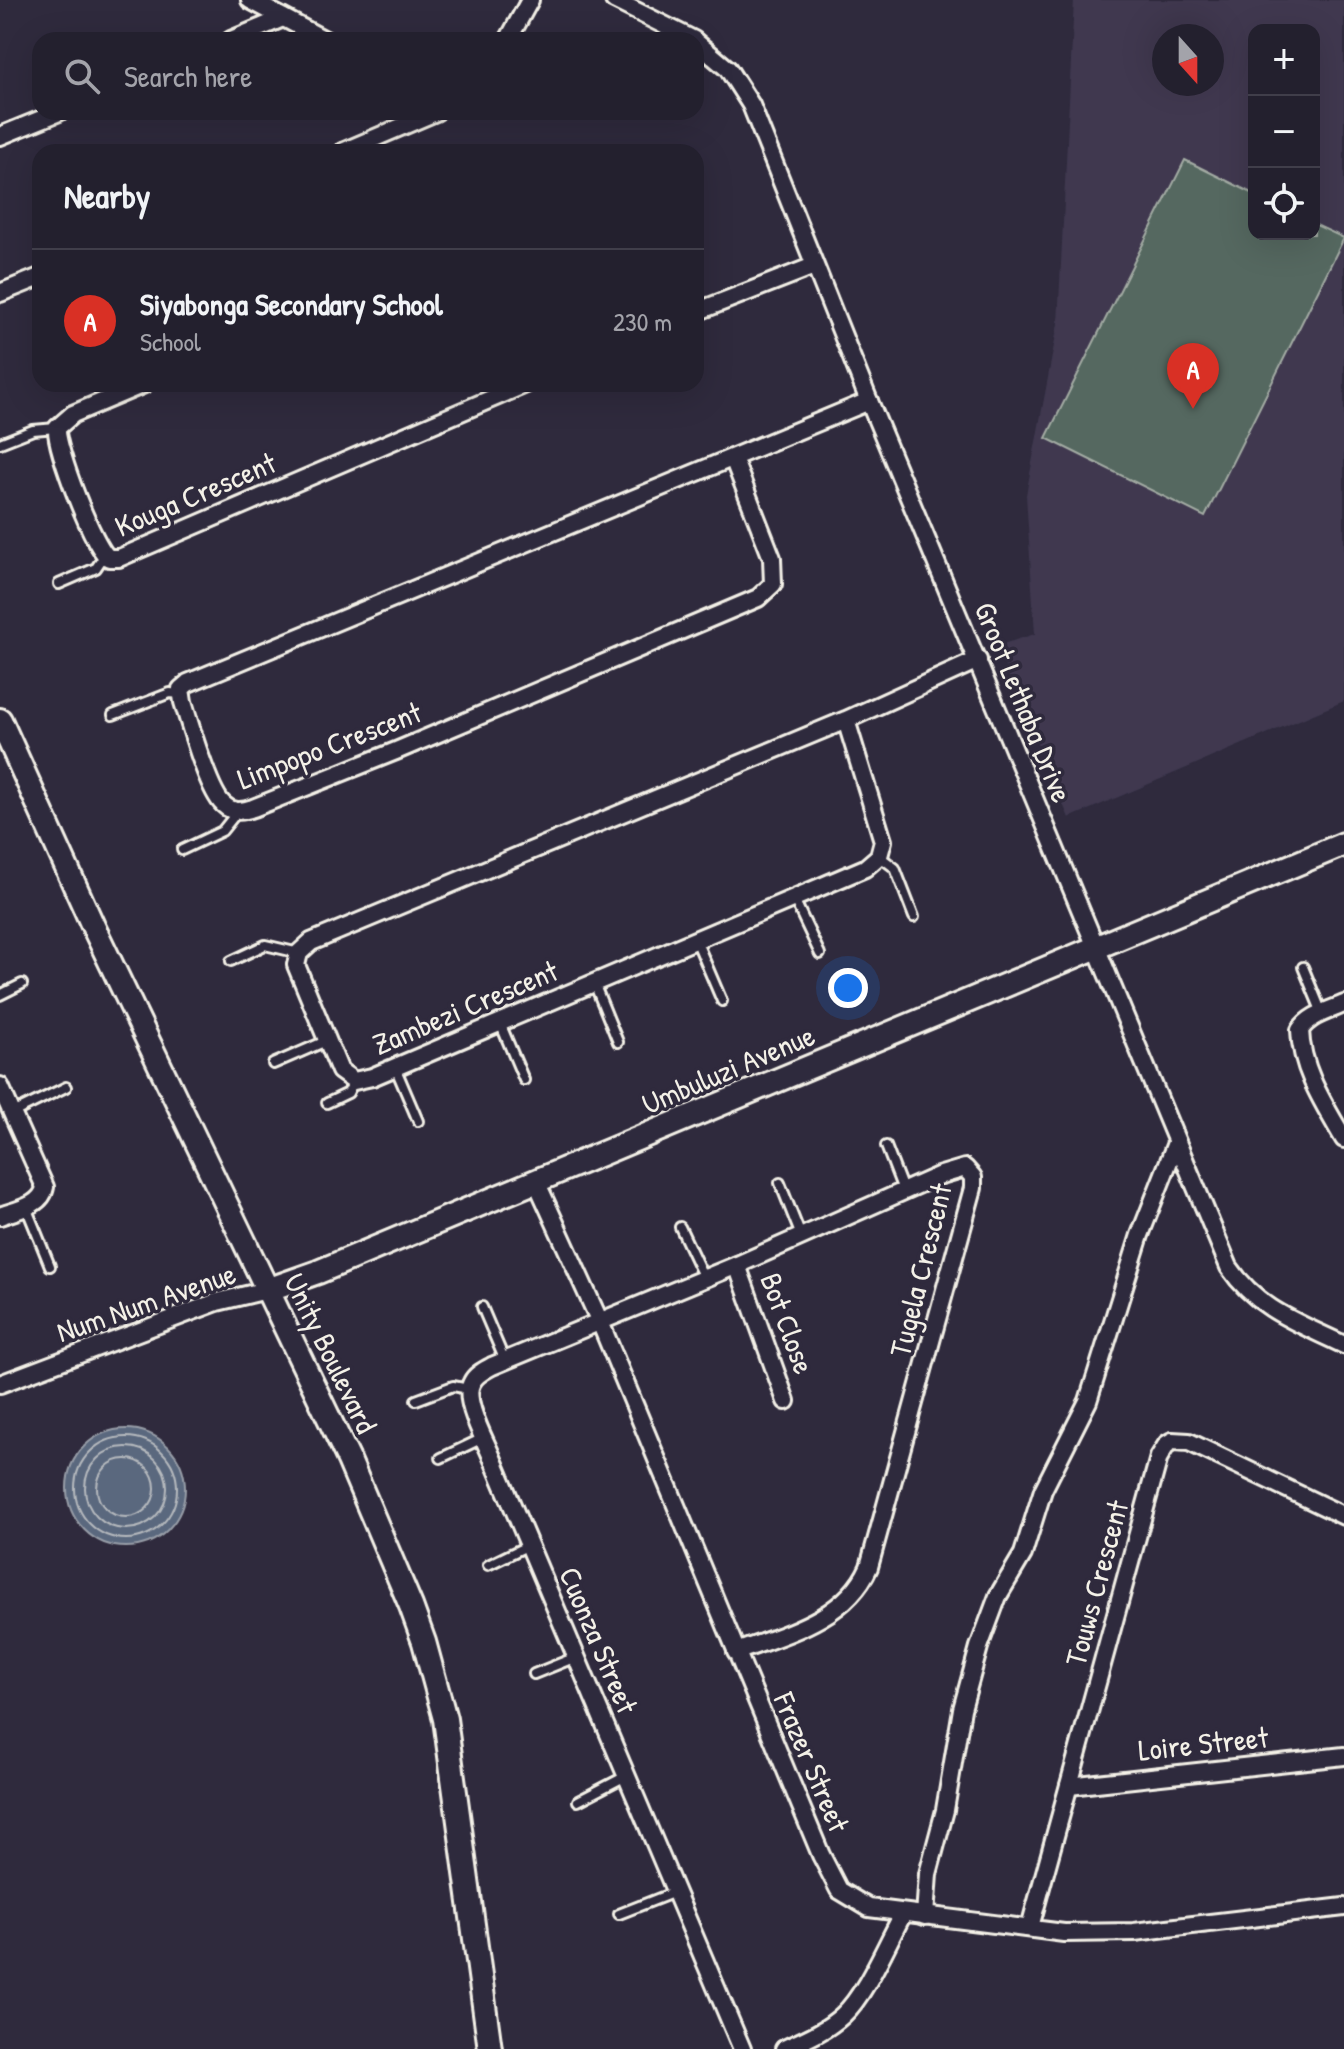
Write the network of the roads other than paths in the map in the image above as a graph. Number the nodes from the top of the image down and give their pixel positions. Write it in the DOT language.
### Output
graph roads {
  1 [pos="250,0"];
  2 [pos="530,0"];
  3 [pos="614,0"];
  4 [pos="283,18"];
  5 [pos="250,32"];
  6 [pos="310,32"];
  7 [pos="512,32"];
  8 [pos="677,32"];
  9 [pos="704,49"];
  10 [pos="39,120"];
  11 [pos="417,120"];
  12 [pos="0,136"];
  13 [pos="361,144"];
  14 [pos="814,266"];
  15 [pos="32,280"];
  16 [pos="0,293"];
  17 [pos="704,309"];
  18 [pos="125,392"];
  19 [pos="507,392"];
  20 [pos="869,401"];
  21 [pos="57,428"];
  22 [pos="0,443"];
  23 [pos="733,458"];
  24 [pos="104,556"];
  25 [pos="59,584"];
  26 [pos="978,660"];
  27 [pos="181,694"];
  28 [pos="113,715"];
  29 [pos="0,720"];
  30 [pos="846,720"];
  31 [pos="238,811"];
  32 [pos="1344,844"];
  33 [pos="182,850"];
  34 [pos="879,856"];
  35 [pos="794,899"];
  36 [pos="914,917"];
  37 [pos="696,940"];
  38 [pos="1094,948"];
  39 [pos="299,953"];
  40 [pos="820,954"];
  41 [pos="231,961"];
  42 [pos="1303,967"];
  43 [pos="594,983"];
  44 [pos="22,984"];
  45 [pos="0,995"];
  46 [pos="722,1001"];
  47 [pos="1344,1004"];
  48 [pos="1322,1013"];
  49 [pos="500,1023"];
  50 [pos="326,1041"];
  51 [pos="618,1042"];
  52 [pos="273,1064"];
  53 [pos="395,1067"];
  54 [pos="524,1080"];
  55 [pos="354,1081"];
  56 [pos="0,1086"];
  57 [pos="66,1087"];
  58 [pos="327,1103"];
  59 [pos="13,1113"];
  60 [pos="418,1121"];
  61 [pos="1344,1139"];
  62 [pos="1176,1143"];
  63 [pos="886,1146"];
  64 [pos="536,1181"];
  65 [pos="780,1183"];
  66 [pos="904,1191"];
  67 [pos="26,1207"];
  68 [pos="0,1216"];
  69 [pos="680,1227"];
  70 [pos="801,1236"];
  71 [pos="737,1265"];
  72 [pos="50,1266"];
  73 [pos="704,1278"];
  74 [pos="267,1290"];
  75 [pos="482,1307"];
  76 [pos="600,1322"];
  77 [pos="1344,1345"];
  78 [pos="505,1361"];
  79 [pos="0,1384"];
  80 [pos="469,1389"];
  81 [pos="416,1400"];
  82 [pos="786,1401"];
  83 [pos="484,1438"];
  84 [pos="441,1458"];
  85 [pos="1344,1516"];
  86 [pos="529,1545"];
  87 [pos="488,1565"];
  88 [pos="736,1652"];
  89 [pos="576,1657"];
  90 [pos="534,1674"];
  91 [pos="1344,1756"];
  92 [pos="626,1776"];
  93 [pos="1069,1786"];
  94 [pos="578,1801"];
  95 [pos="675,1892"];
  96 [pos="1344,1907"];
  97 [pos="619,1914"];
  98 [pos="903,1914"];
  99 [pos="925,1916"];
  100 [pos="1030,1927"];
  101 [pos="490,2049"];
  102 [pos="742,2049"];
  103 [pos="784,2049"];
  1 -- 4 [label="street"];
  2 -- 7 [label="street"];
  3 -- 8 [label="street, Groot Lethaba Drive"];
  4 -- 5 [label="street"];
  4 -- 6 [label="street"];
  9 -- 14 [label="street, Groot Lethaba Drive"];
  10 -- 12 [label="street"];
  11 -- 13 [label="street"];
  14 -- 17 [label="street"];
  14 -- 20 [label="street, Groot Lethaba Drive"];
  15 -- 16 [label="street"];
  18 -- 21 [label="street"];
  19 -- 24 [label="street, Kouga Crescent"];
  20 -- 23 [label="street"];
  20 -- 26 [label="street, Groot Lethaba Drive"];
  21 -- 22 [label="lane"];
  21 -- 24 [label="street, Kouga Crescent"];
  23 -- 27 [label="street"];
  23 -- 31 [label="street, Limpopo Crescent"];
  24 -- 25 [label="lane"];
  26 -- 30 [label="street"];
  26 -- 38 [label="street, Groot Lethaba Drive"];
  27 -- 28 [label="lane"];
  27 -- 31 [label="street, Limpopo Crescent"];
  29 -- 74 [label="street, Unity Boulevard"];
  30 -- 34 [label="street"];
  30 -- 39 [label="street"];
  31 -- 33 [label="lane"];
  32 -- 38 [label="street, Umbuluzi Avenue"];
  34 -- 35 [label="street, Zambezi Crescent"];
  34 -- 36 [label="lane"];
  35 -- 37 [label="street, Zambezi Crescent"];
  35 -- 40 [label="lane"];
  37 -- 43 [label="street, Zambezi Crescent"];
  37 -- 46 [label="lane"];
  38 -- 62 [label="street, Groot Lethaba Drive"];
  38 -- 64 [label="street, Umbuluzi Avenue"];
  39 -- 41 [label="lane"];
  39 -- 50 [label="street, Zambezi Crescent"];
  42 -- 48 [label="lane"];
  43 -- 49 [label="street, Zambezi Crescent"];
  43 -- 51 [label="lane"];
  44 -- 45 [label="lane"];
  47 -- 48 [label="street"];
  48 -- 61 [label="street"];
  49 -- 53 [label="street, Zambezi Crescent"];
  49 -- 54 [label="lane"];
  50 -- 52 [label="lane"];
  50 -- 55 [label="street, Zambezi Crescent"];
  53 -- 55 [label="street, Zambezi Crescent"];
  53 -- 60 [label="lane"];
  55 -- 58 [label="lane"];
  56 -- 59 [label="street"];
  57 -- 59 [label="lane"];
  59 -- 67 [label="street"];
  62 -- 77 [label="street, Groot Lethaba Drive"];
  62 -- 99 [label="street"];
  63 -- 66 [label="lane"];
  64 -- 74 [label="street, Umbuluzi Avenue"];
  64 -- 76 [label="street, Frazer Street"];
  65 -- 70 [label="lane"];
  66 -- 70 [label="street, Tugela Crescent"];
  66 -- 88 [label="street, Tugela Crescent"];
  67 -- 68 [label="street"];
  67 -- 72 [label="lane"];
  69 -- 73 [label="lane"];
  70 -- 71 [label="street, Tugela Crescent"];
  71 -- 73 [label="street, Tugela Crescent"];
  71 -- 82 [label="street, Bot Close"];
  73 -- 76 [label="street, Tugela Crescent"];
  74 -- 79 [label="street, Num Num Avenue"];
  74 -- 101 [label="street, Unity Boulevard"];
  75 -- 78 [label="lane"];
  76 -- 78 [label="street"];
  76 -- 88 [label="street, Frazer Street"];
  78 -- 80 [label="street"];
  80 -- 81 [label="lane"];
  80 -- 83 [label="street, Cuonza Street"];
  83 -- 84 [label="lane"];
  83 -- 86 [label="street, Cuonza Street"];
  85 -- 93 [label="street, Touws Crescent"];
  86 -- 87 [label="lane"];
  86 -- 89 [label="street, Cuonza Street"];
  88 -- 98 [label="street, Frazer Street"];
  89 -- 90 [label="lane"];
  89 -- 92 [label="street, Cuonza Street"];
  91 -- 93 [label="street, Loire Street"];
  92 -- 94 [label="lane"];
  92 -- 95 [label="street, Cuonza Street"];
  93 -- 100 [label="street, Touws Crescent"];
  95 -- 97 [label="lane"];
  95 -- 102 [label="street, Cuonza Street"];
  96 -- 100 [label="street, Frazer Street"];
  98 -- 99 [label="street, Frazer Street"];
  98 -- 103 [label="street"];
  99 -- 100 [label="street, Frazer Street"];
}
